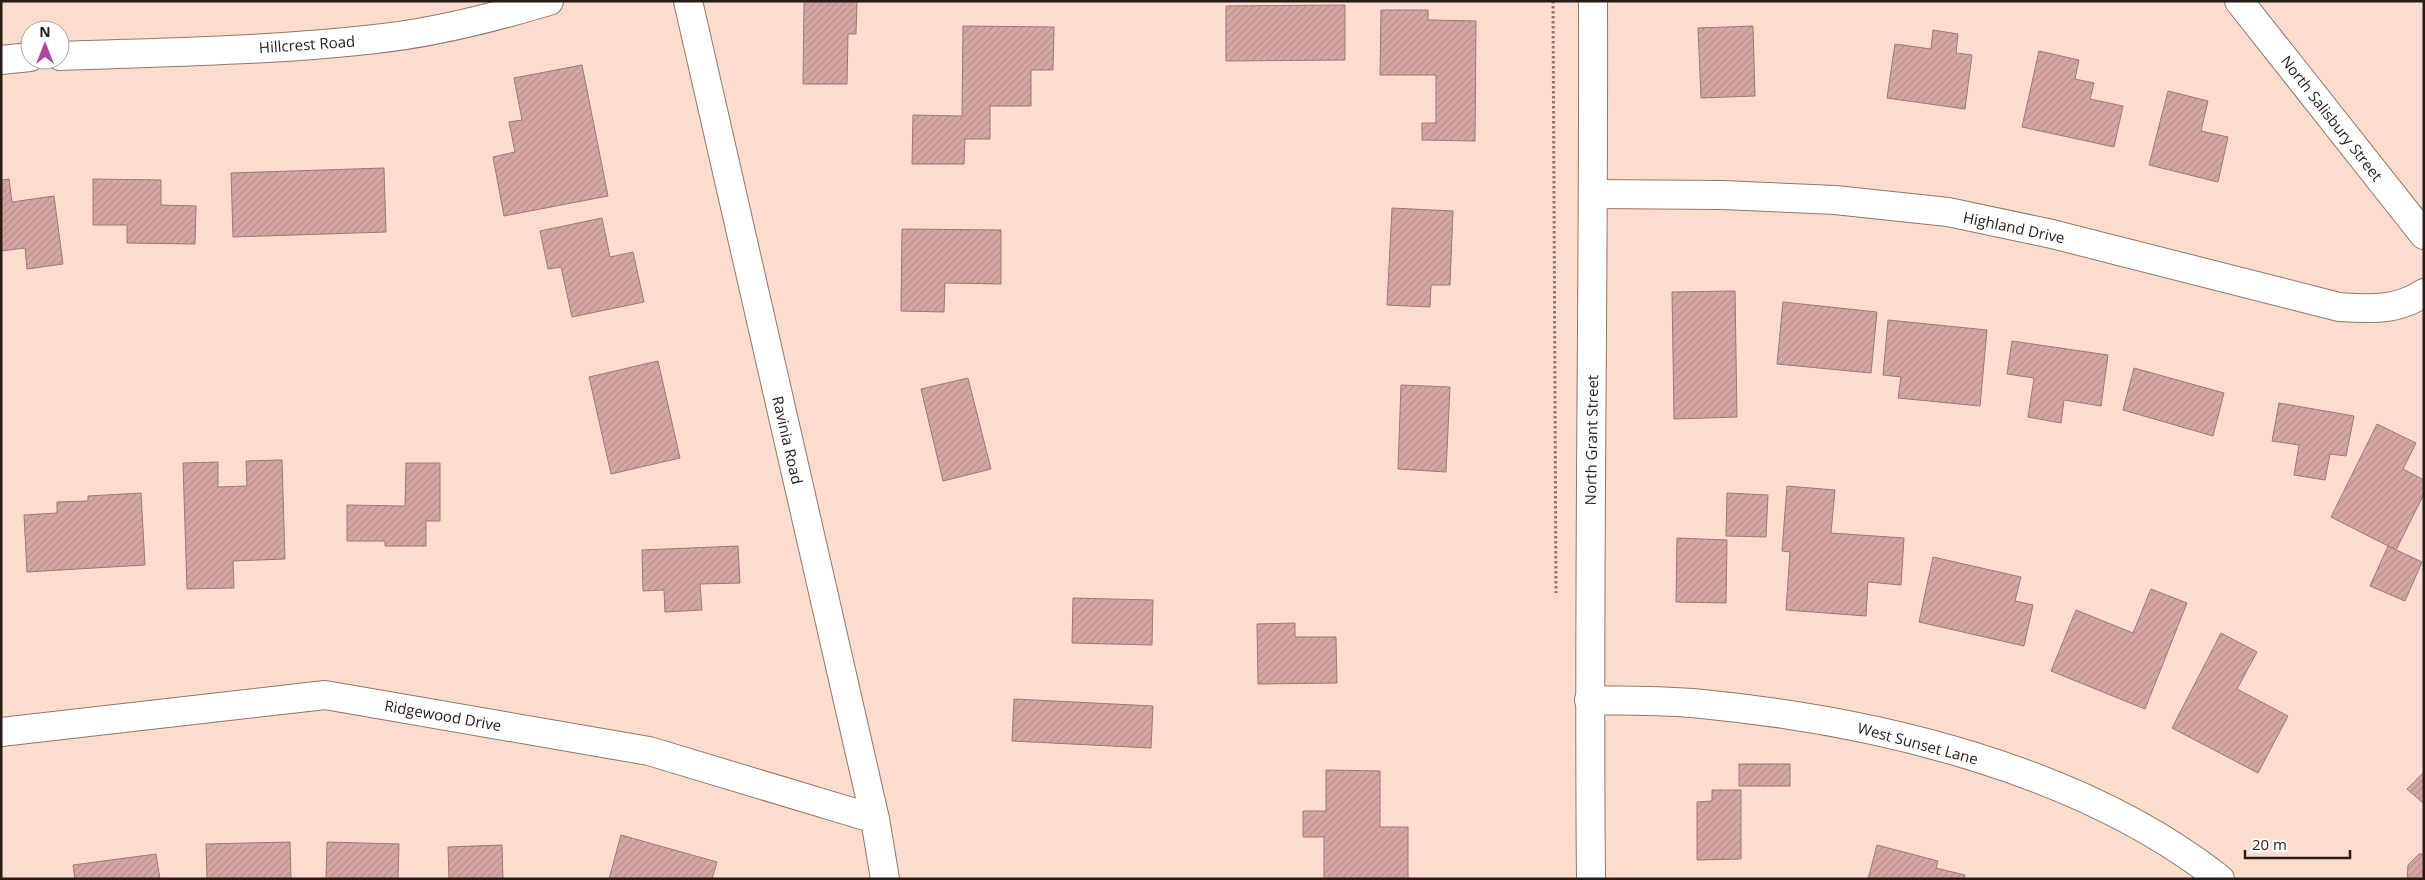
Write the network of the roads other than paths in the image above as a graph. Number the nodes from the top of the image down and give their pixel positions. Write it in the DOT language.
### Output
graph roads {
  1 [pos="549,1"];
  2 [pos="688,1"];
  3 [pos="1592,1"];
  4 [pos="2239,1"];
  5 [pos="70,56"];
  6 [pos="20,58"];
  7 [pos="1,60"];
  8 [pos="1593,194"];
  9 [pos="2424,235"];
  10 [pos="2424,292"];
  11 [pos="1589,700"];
  12 [pos="1,732"];
  13 [pos="875,819"];
  14 [pos="884,879"];
  15 [pos="1591,879"];
  16 [pos="2220,879"];
  1 -- 5 [label="street, Hillcrest Road"];
  2 -- 13 [label="street, Ravinia Road"];
  3 -- 8 [label="street, North Grant Street"];
  4 -- 9 [label="street, North Salisbury Street"];
  6 -- 7 [label="street"];
  8 -- 10 [label="street, Highland Drive"];
  8 -- 11 [label="street, North Grant Street"];
  11 -- 15 [label="street, North Grant Street"];
  11 -- 16 [label="street, West Sunset Lane"];
  12 -- 13 [label="street, Ridgewood Drive"];
  13 -- 14 [label="street, Ravinia Road"];
}
